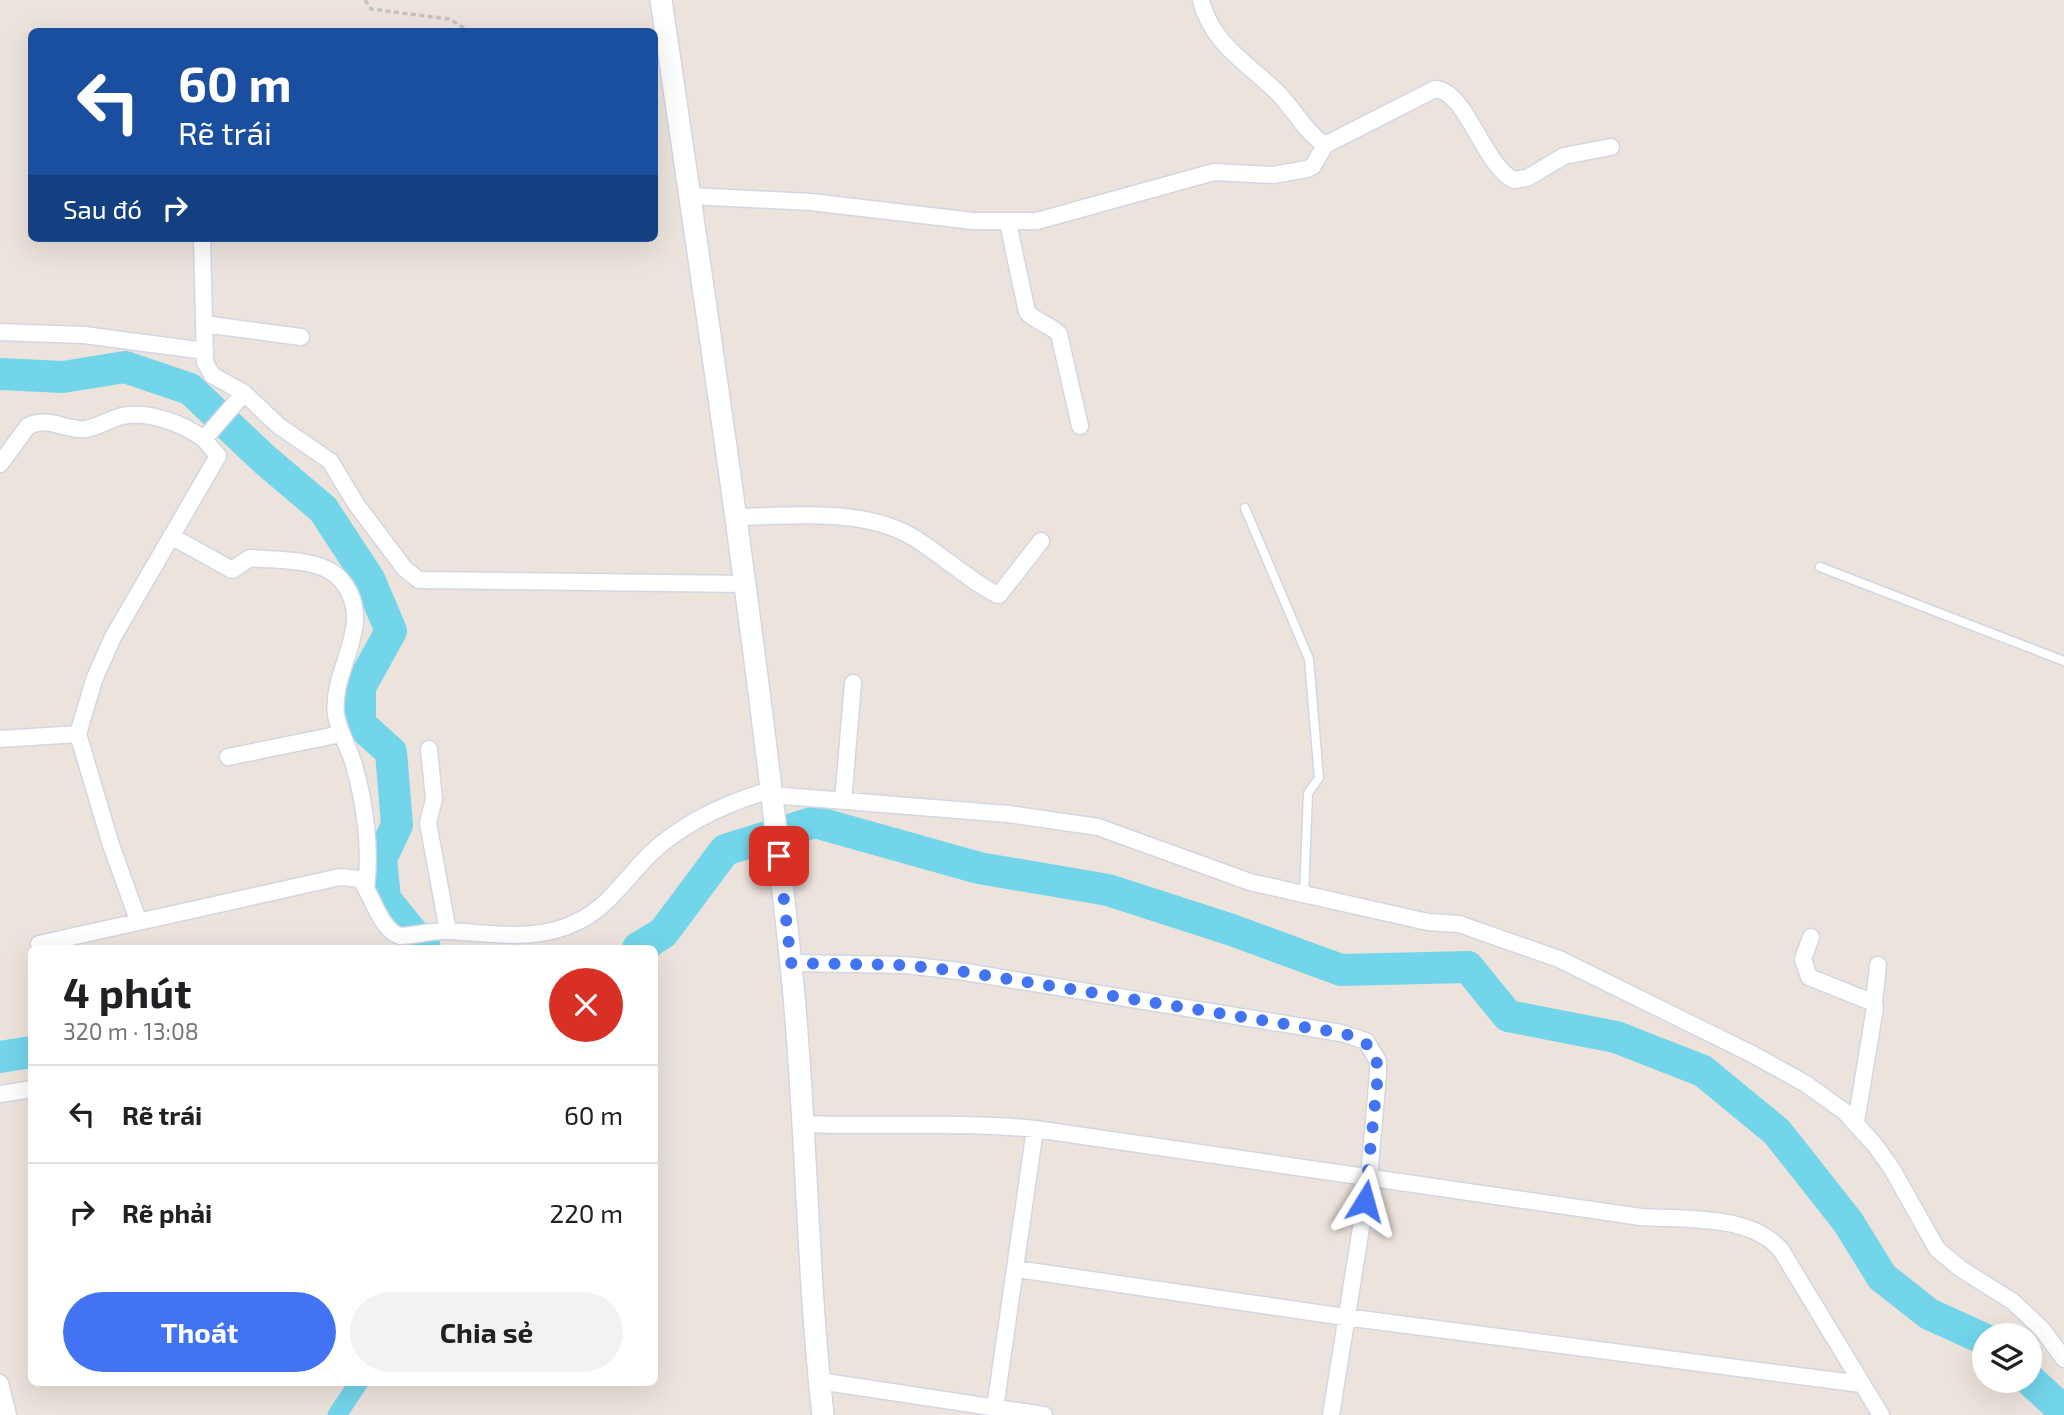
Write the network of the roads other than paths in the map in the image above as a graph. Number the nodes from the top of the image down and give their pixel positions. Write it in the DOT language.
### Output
graph roads {
  1 [pos="661,0"];
  2 [pos="1201,0"];
  3 [pos="1325,145"];
  4 [pos="1611,147"];
  5 [pos="691,196"];
  6 [pos="1008,223"];
  7 [pos="202,242"];
  8 [pos="204,324"];
  9 [pos="0,332"];
  10 [pos="301,337"];
  11 [pos="205,351"];
  12 [pos="241,396"];
  13 [pos="1080,426"];
  14 [pos="209,433"];
  15 [pos="0,464"];
  16 [pos="1245,508"];
  17 [pos="737,517"];
  18 [pos="171,536"];
  19 [pos="1041,541"];
  20 [pos="1819,567"];
  21 [pos="745,584"];
  22 [pos="2064,661"];
  23 [pos="853,683"];
  24 [pos="78,734"];
  25 [pos="341,734"];
  26 [pos="0,739"];
  27 [pos="429,749"];
  28 [pos="228,757"];
  29 [pos="771,795"];
  30 [pos="842,801"];
  31 [pos="366,888"];
  32 [pos="1304,895"];
  33 [pos="138,920"];
  34 [pos="437,932"];
  35 [pos="1811,937"];
  36 [pos="39,944"];
  37 [pos="791,963"];
  38 [pos="1878,965"];
  39 [pos="1874,1003"];
  40 [pos="28,1090"];
  41 [pos="0,1094"];
  42 [pos="1856,1122"];
  43 [pos="806,1124"];
  44 [pos="1035,1129"];
  45 [pos="1369,1178"];
  46 [pos="1016,1269"];
  47 [pos="1345,1317"];
  48 [pos="2064,1359"];
  49 [pos="819,1381"];
  50 [pos="0,1383"];
  51 [pos="1861,1384"];
  52 [pos="995,1408"];
  53 [pos="8,1415"];
  54 [pos="823,1415"];
  55 [pos="1044,1415"];
  56 [pos="1331,1415"];
  57 [pos="1881,1415"];
  1 -- 5 [label="street"];
  2 -- 3 [label="street"];
  3 -- 4 [label="street"];
  3 -- 6 [label="street"];
  5 -- 6 [label="street"];
  5 -- 17 [label="street"];
  6 -- 13 [label="street"];
  7 -- 8 [label="street"];
  8 -- 10 [label="street"];
  8 -- 11 [label="street"];
  9 -- 11 [label="street"];
  11 -- 12 [label="street"];
  12 -- 14 [label="street"];
  12 -- 21 [label="street"];
  14 -- 15 [label="street"];
  14 -- 18 [label="street"];
  16 -- 32 [label="lane"];
  17 -- 19 [label="street"];
  17 -- 21 [label="street"];
  18 -- 24 [label="street"];
  18 -- 25 [label="street"];
  20 -- 22 [label="lane"];
  21 -- 29 [label="street"];
  23 -- 30 [label="street"];
  24 -- 26 [label="street"];
  24 -- 33 [label="street"];
  25 -- 28 [label="street"];
  25 -- 31 [label="street"];
  27 -- 34 [label="street"];
  29 -- 30 [label="street"];
  29 -- 34 [label="street"];
  29 -- 37 [label="street"];
  30 -- 32 [label="street"];
  31 -- 33 [label="street"];
  31 -- 34 [label="street"];
  32 -- 42 [label="street"];
  33 -- 36 [label="street"];
  35 -- 39 [label="street"];
  37 -- 43 [label="street"];
  37 -- 45 [label="street"];
  38 -- 39 [label="street"];
  39 -- 42 [label="street"];
  40 -- 41 [label="street"];
  42 -- 48 [label="street"];
  43 -- 44 [label="street"];
  43 -- 49 [label="street"];
  44 -- 45 [label="street"];
  44 -- 46 [label="street"];
  45 -- 47 [label="street"];
  45 -- 51 [label="street"];
  46 -- 47 [label="street"];
  46 -- 52 [label="street"];
  47 -- 51 [label="street"];
  47 -- 56 [label="street"];
  49 -- 52 [label="street"];
  49 -- 54 [label="street"];
  50 -- 53 [label="street"];
  51 -- 57 [label="street"];
  52 -- 55 [label="street"];
}
